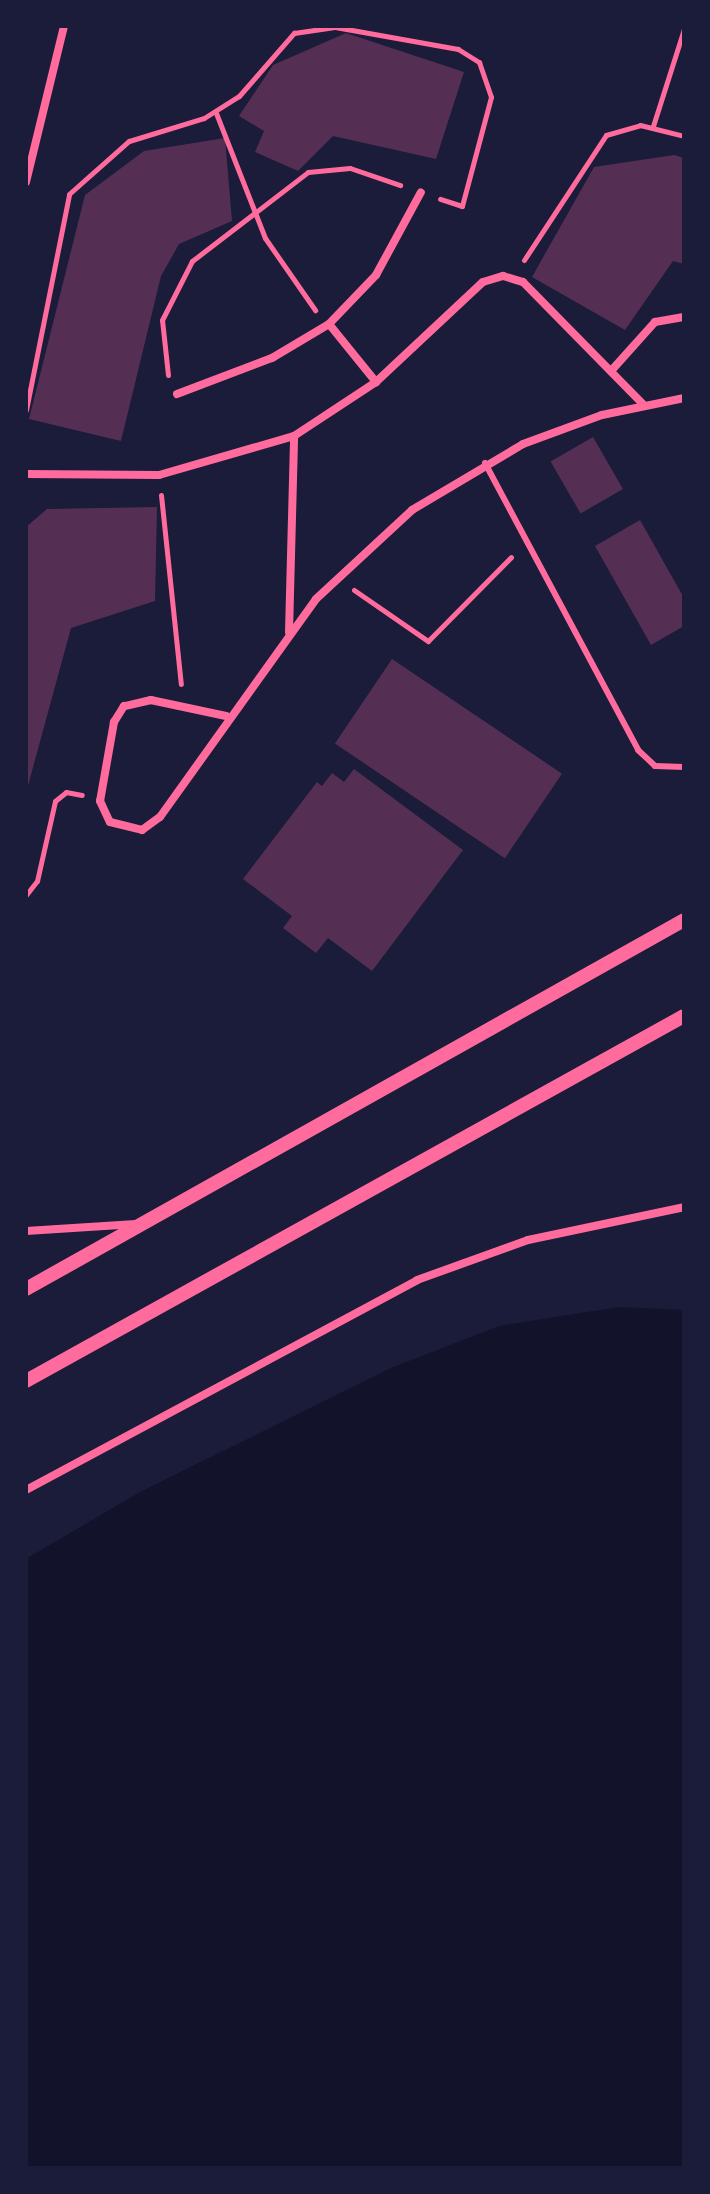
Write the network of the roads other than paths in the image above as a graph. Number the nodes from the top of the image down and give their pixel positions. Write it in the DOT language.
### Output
graph roads {
  1 [pos="64,26"];
  2 [pos="26,182"];
  3 [pos="421,192"];
  4 [pos="684,317"];
  5 [pos="329,324"];
  6 [pos="611,371"];
  7 [pos="376,382"];
  8 [pos="177,394"];
  9 [pos="684,398"];
  10 [pos="643,404"];
  11 [pos="294,436"];
  12 [pos="485,463"];
  13 [pos="26,474"];
  14 [pos="289,633"];
  15 [pos="226,716"];
  16 [pos="684,767"];
  17 [pos="684,920"];
  18 [pos="684,1016"];
  19 [pos="684,1207"];
  20 [pos="144,1223"];
  21 [pos="26,1231"];
  22 [pos="26,1289"];
  23 [pos="26,1381"];
  24 [pos="26,1490"];
  1 -- 2 [label="street"];
  3 -- 5 [label="street"];
  4 -- 6 [label="street"];
  5 -- 7 [label="street"];
  5 -- 8 [label="street"];
  6 -- 7 [label="street"];
  6 -- 10 [label="street"];
  7 -- 11 [label="street"];
  9 -- 10 [label="street"];
  10 -- 12 [label="street"];
  11 -- 13 [label="street"];
  11 -- 14 [label="street"];
  12 -- 14 [label="street"];
  12 -- 16 [label="lane"];
  14 -- 15 [label="street"];
  15 -- 15 [label="street"];
  17 -- 20 [label="street"];
  18 -- 23 [label="street"];
  19 -- 24 [label="street"];
  20 -- 21 [label="street"];
  20 -- 22 [label="street"];
}
